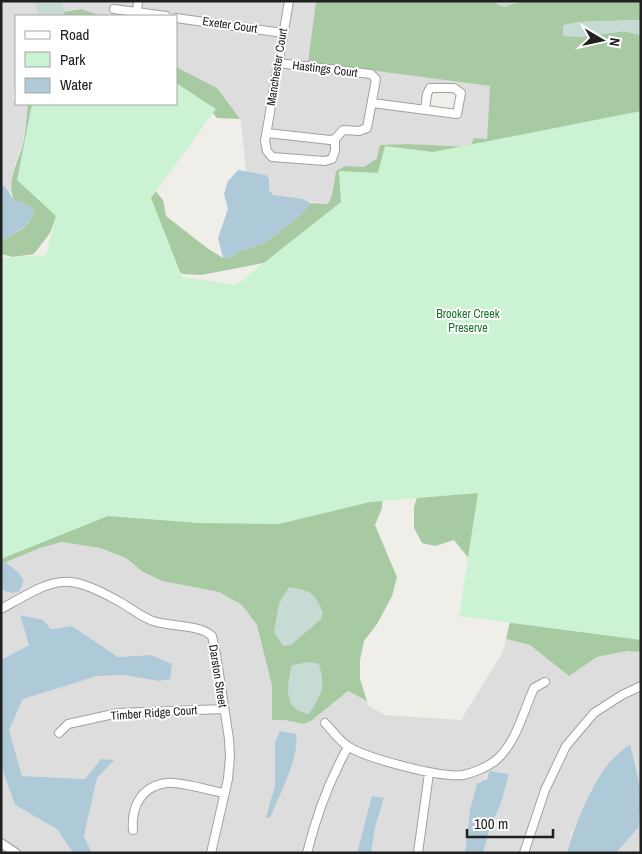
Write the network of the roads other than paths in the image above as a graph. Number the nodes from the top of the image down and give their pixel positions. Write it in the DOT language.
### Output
graph roads {
  1 [pos="138,1"];
  2 [pos="289,1"];
  3 [pos="114,9"];
  4 [pos="136,12"];
  5 [pos="158,15"];
  6 [pos="178,18"];
  7 [pos="283,33"];
  8 [pos="278,63"];
  9 [pos="372,103"];
  10 [pos="425,110"];
  11 [pos="266,133"];
  12 [pos="335,139"];
  13 [pos="1,609"];
  14 [pos="545,682"];
  15 [pos="641,686"];
  16 [pos="224,709"];
  17 [pos="325,723"];
  18 [pos="59,733"];
  19 [pos="348,747"];
  20 [pos="429,773"];
  21 [pos="224,794"];
  22 [pos="133,830"];
  23 [pos="1,843"];
  24 [pos="16,853"];
  25 [pos="211,853"];
  26 [pos="307,853"];
  27 [pos="418,853"];
  28 [pos="524,853"];
  1 -- 4 [label="street"];
  2 -- 7 [label="street, Manchester Court"];
  3 -- 4 [label="street"];
  4 -- 5 [label="street"];
  6 -- 7 [label="street, Exeter Court"];
  7 -- 8 [label="street, Manchester Court"];
  8 -- 9 [label="street, Hastings Court"];
  8 -- 11 [label="street, Manchester Court"];
  9 -- 10 [label="street"];
  9 -- 12 [label="street, Hastings Court"];
  10 -- 10 [label="street"];
  11 -- 12 [label="street"];
  11 -- 12 [label="street, Manchester Court"];
  13 -- 16 [label="street, Darston Street"];
  14 -- 20 [label="street"];
  15 -- 28 [label="street"];
  16 -- 18 [label="street, Timber Ridge Court"];
  16 -- 21 [label="street, Darston Street"];
  17 -- 19 [label="street"];
  19 -- 20 [label="street"];
  19 -- 26 [label="street"];
  20 -- 27 [label="street"];
  21 -- 22 [label="street"];
  21 -- 25 [label="street, Darston Street"];
  23 -- 24 [label="street"];
}
